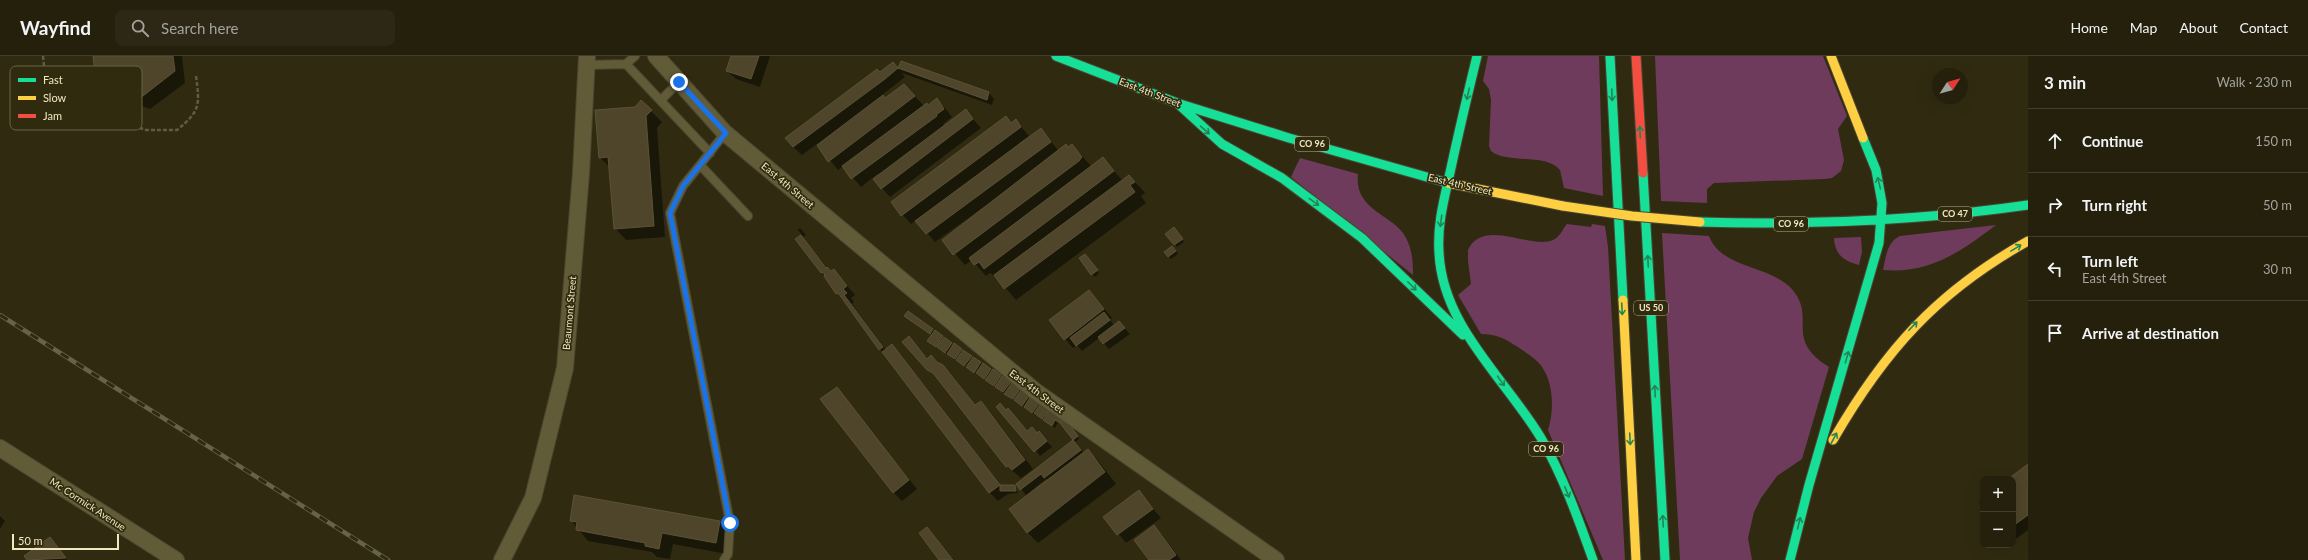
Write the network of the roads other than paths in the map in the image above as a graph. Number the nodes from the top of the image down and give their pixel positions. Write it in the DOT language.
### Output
graph roads {
  1 [pos="635,56"];
  2 [pos="656,56"];
  3 [pos="1056,56"];
  4 [pos="1477,56"];
  5 [pos="1610,56"];
  6 [pos="1636,56"];
  7 [pos="1830,56"];
  8 [pos="587,60"];
  9 [pos="626,64"];
  10 [pos="679,82"];
  11 [pos="661,100"];
  12 [pos="1177,103"];
  13 [pos="726,133"];
  14 [pos="710,153"];
  15 [pos="700,164"];
  16 [pos="1448,183"];
  17 [pos="2028,205"];
  18 [pos="748,216"];
  19 [pos="1882,222"];
  20 [pos="2028,241"];
  21 [pos="1478,349"];
  22 [pos="0,448"];
  23 [pos="1809,485"];
  24 [pos="176,560"];
  25 [pos="502,560"];
  26 [pos="724,560"];
  27 [pos="1276,560"];
  28 [pos="1593,560"];
  29 [pos="1636,560"];
  30 [pos="1665,560"];
  31 [pos="1790,560"];
  1 -- 9 [label="lane"];
  2 -- 10 [label="street, East 4th Street"];
  3 -- 12 [label="main road, East 4th Street / CO 96"];
  4 -- 16 [label="main road, one-way"];
  5 -- 29 [label="main road, US 50, one-way"];
  30 -- 6 [label="main road, US 50, one-way"];
  19 -- 7 [label="main road, one-way"];
  8 -- 9 [label="lane"];
  8 -- 25 [label="street, Beaumont Street"];
  9 -- 11 [label="lane"];
  10 -- 11 [label="lane"];
  10 -- 13 [label="street, East 4th Street"];
  11 -- 14 [label="lane"];
  12 -- 16 [label="main road, East 4th Street / CO 96"];
  12 -- 21 [label="main road, CO 96, one-way"];
  13 -- 14 [label="lane"];
  13 -- 27 [label="street, East 4th Street"];
  14 -- 15 [label="lane"];
  15 -- 18 [label="lane"];
  15 -- 26 [label="lane"];
  16 -- 19 [label="main road, East 4th Street / CO 96, bridge"];
  16 -- 21 [label="main road, one-way"];
  17 -- 19 [label="main road, CO 47"];
  23 -- 19 [label="main road, one-way"];
  23 -- 20 [label="main road, one-way"];
  21 -- 28 [label="main road, CO 96, one-way"];
  22 -- 24 [label="street, Mc Cormick Avenue"];
  31 -- 23 [label="main road, one-way"];
}
